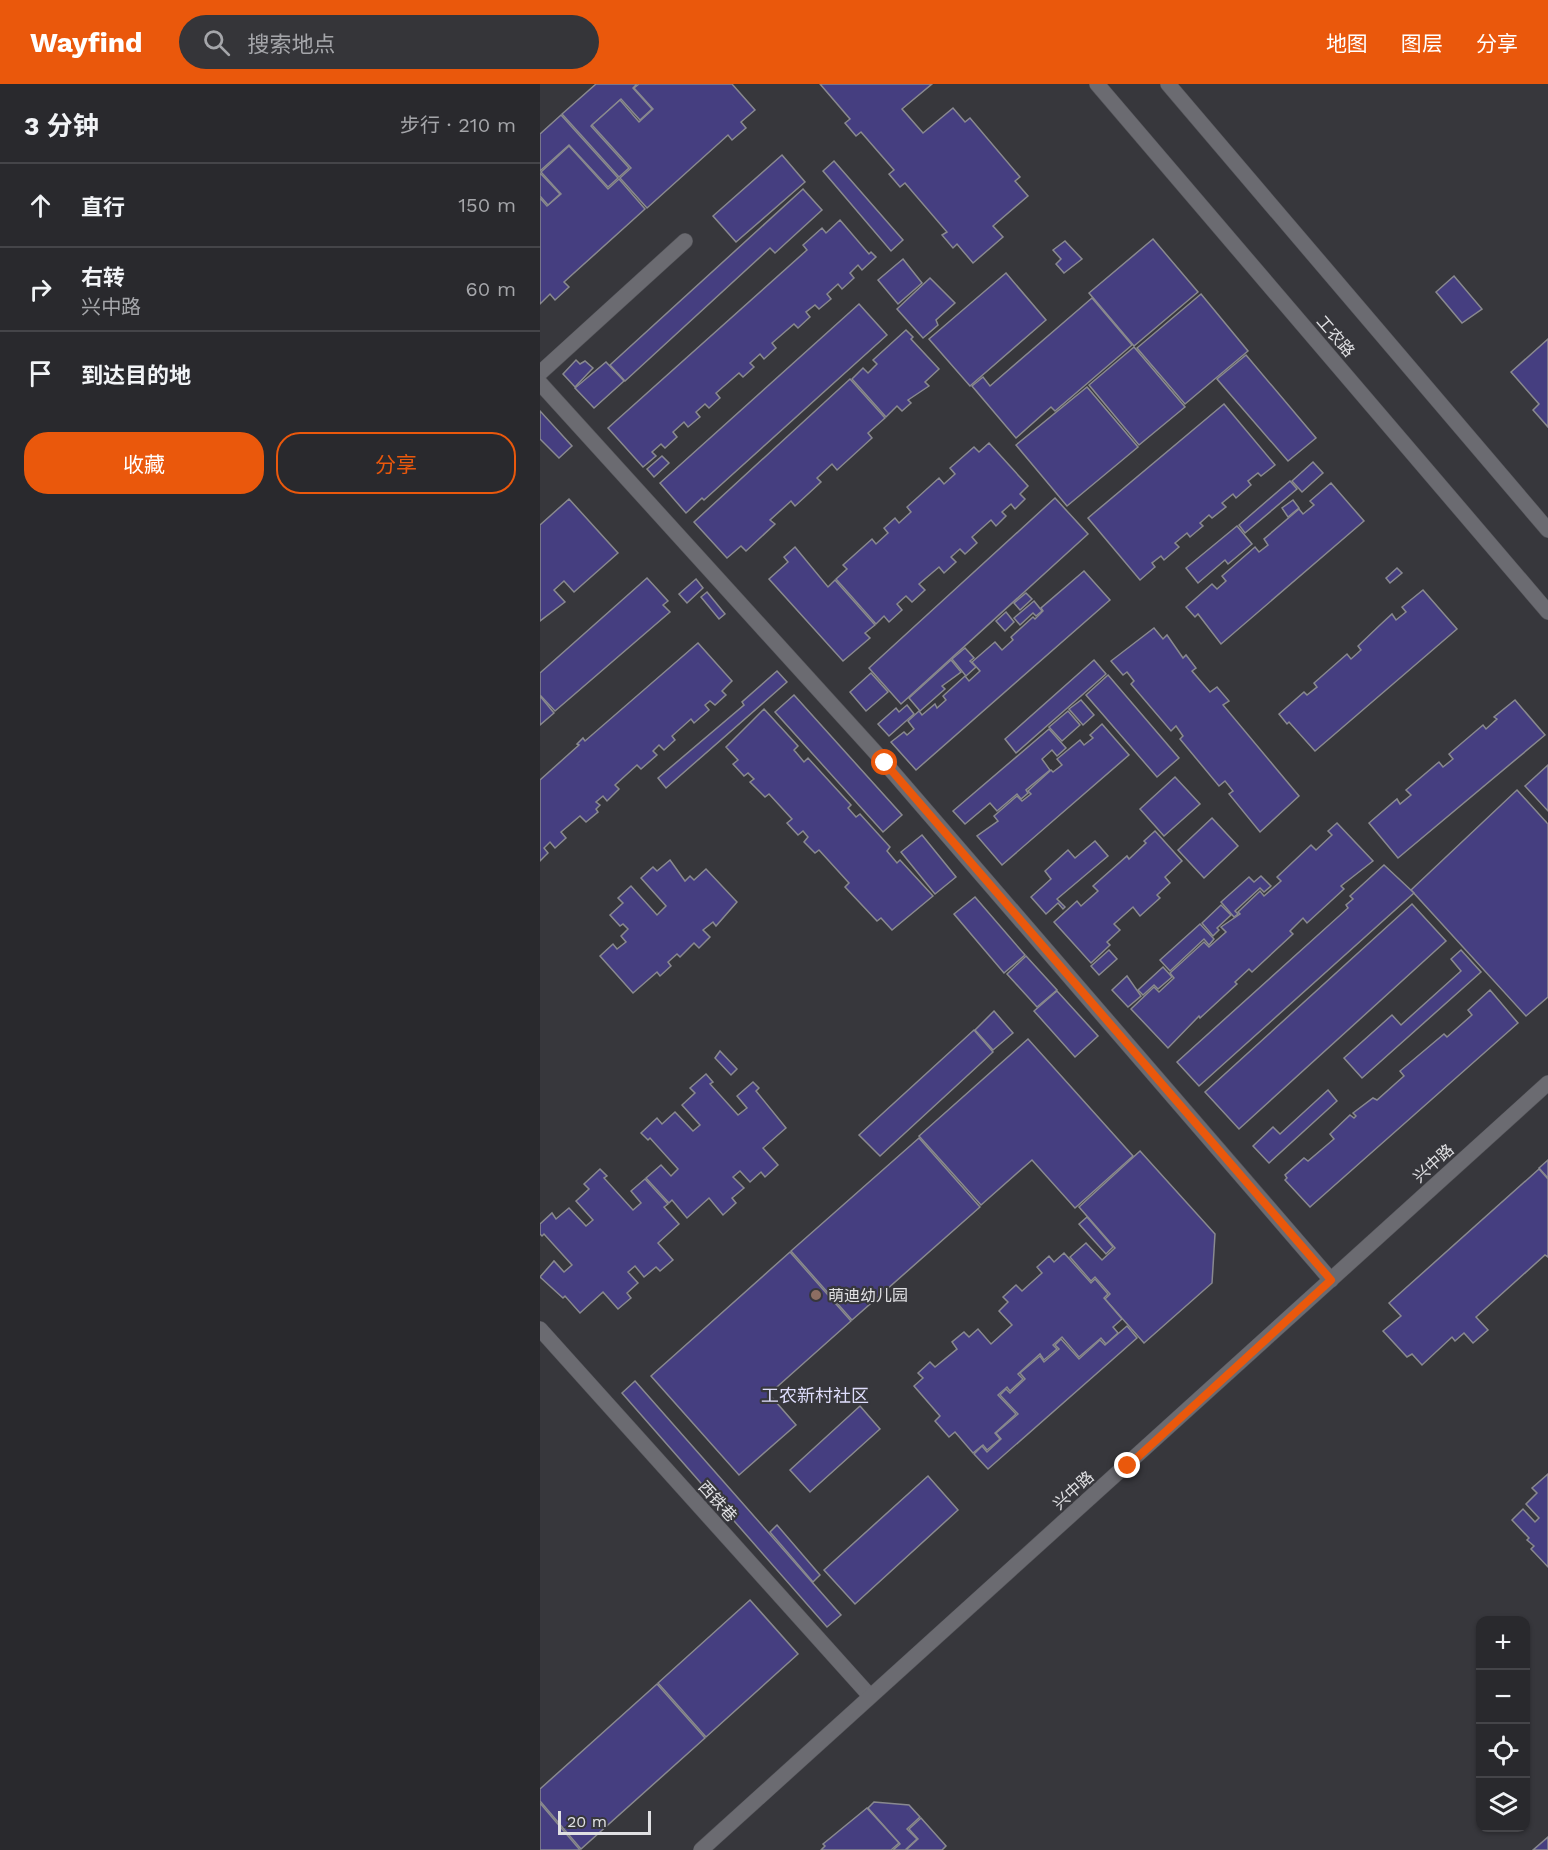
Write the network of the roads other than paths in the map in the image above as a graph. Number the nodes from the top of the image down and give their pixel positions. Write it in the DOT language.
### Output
graph roads {
  1 [pos="1096,84"];
  2 [pos="1168,84"];
  3 [pos="684,240"];
  4 [pos="540,373"];
  5 [pos="540,383"];
  6 [pos="1548,530"];
  7 [pos="1548,612"];
  8 [pos="1548,1083"];
  9 [pos="1331,1280"];
  10 [pos="540,1329"];
  11 [pos="870,1696"];
  12 [pos="701,1850"];
  1 -- 7 [label="street, 工农路"];
  2 -- 6 [label="street"];
  3 -- 4 [label="street"];
  5 -- 9 [label="street"];
  8 -- 9 [label="street, 兴中路"];
  9 -- 11 [label="street, 兴中路"];
  10 -- 11 [label="street, 西铁巷"];
  11 -- 12 [label="street, 兴中路"];
}
